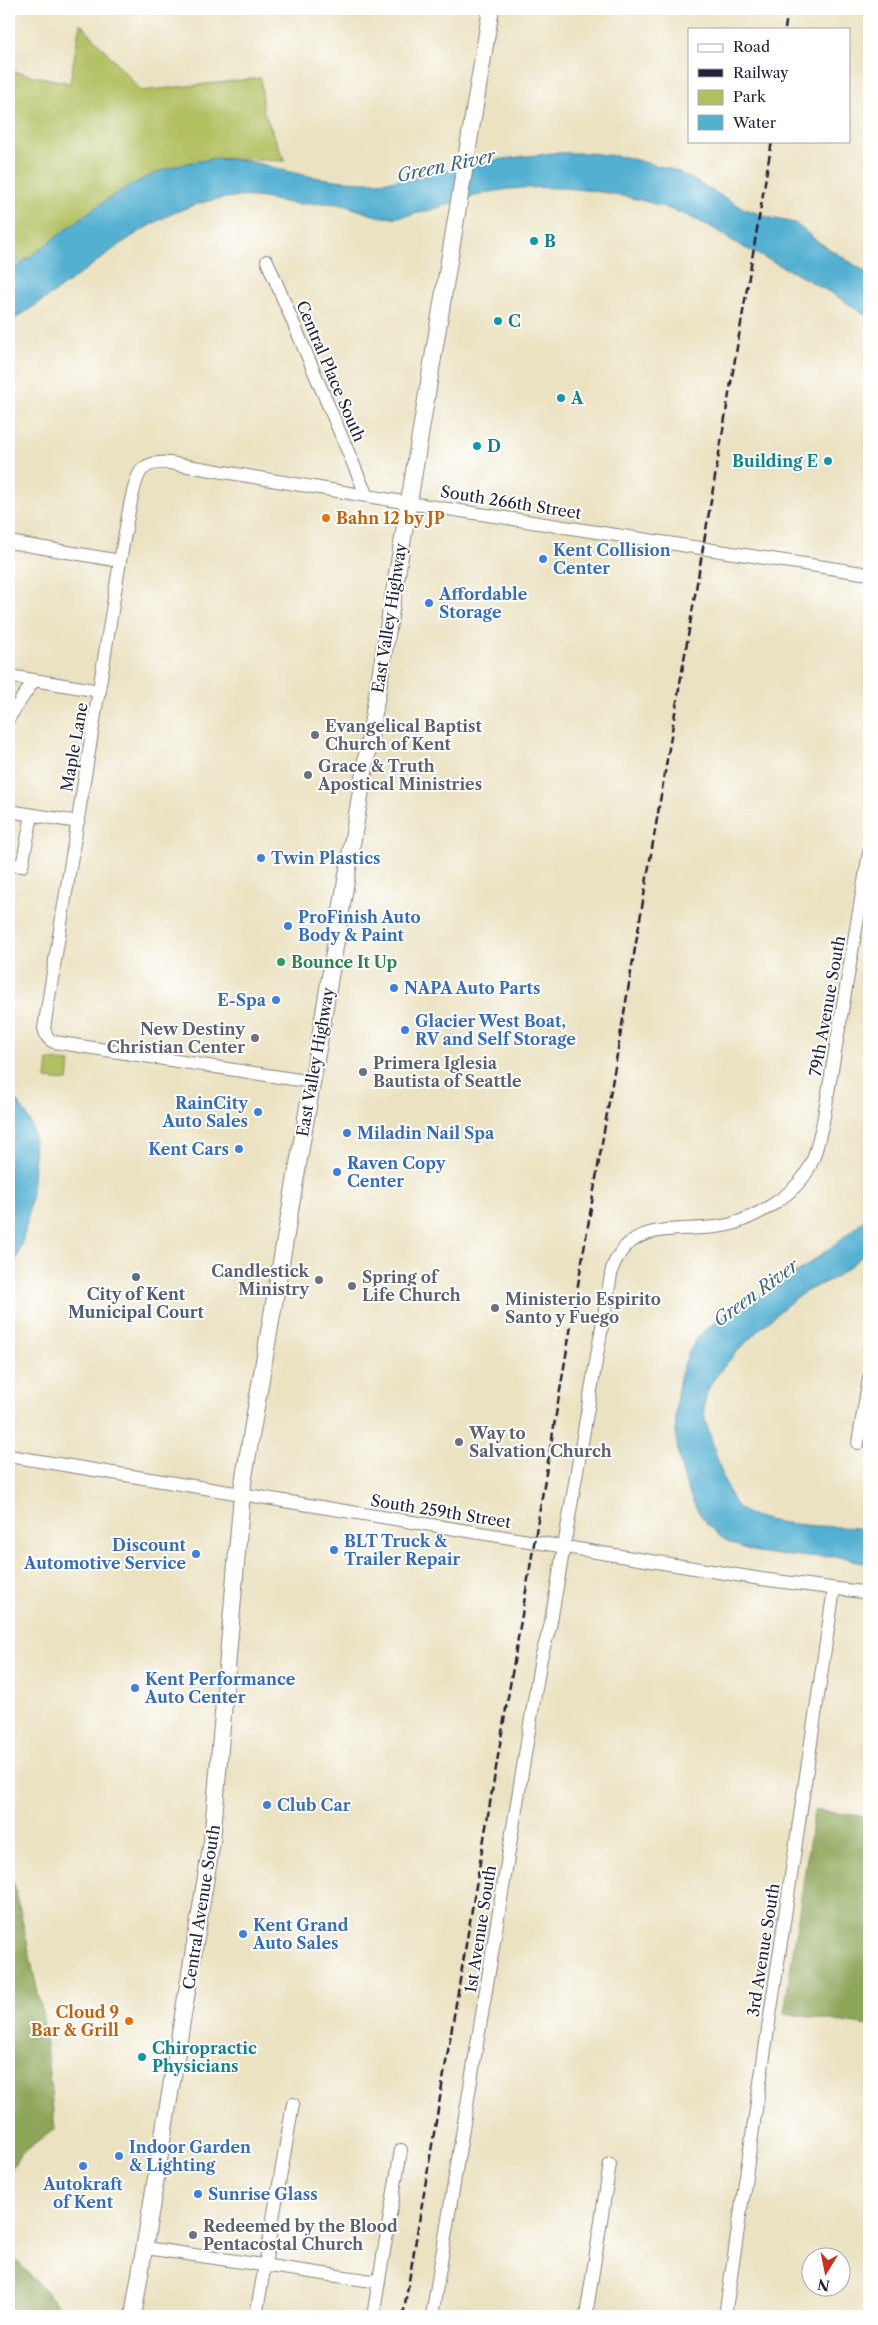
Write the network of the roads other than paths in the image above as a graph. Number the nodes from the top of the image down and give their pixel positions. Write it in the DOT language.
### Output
graph roads {
  1 [pos="490,9"];
  2 [pos="267,261"];
  3 [pos="148,466"];
  4 [pos="366,494"];
  5 [pos="408,503"];
  6 [pos="9,542"];
  7 [pos="120,562"];
  8 [pos="869,574"];
  9 [pos="9,676"];
  10 [pos="34,680"];
  11 [pos="100,690"];
  12 [pos="9,718"];
  13 [pos="9,811"];
  14 [pos="32,815"];
  15 [pos="78,822"];
  16 [pos="869,852"];
  17 [pos="9,864"];
  18 [pos="312,1082"];
  19 [pos="612,1269"];
  20 [pos="869,1378"];
  21 [pos="858,1443"];
  22 [pos="9,1456"];
  23 [pos="241,1494"];
  24 [pos="565,1547"];
  25 [pos="834,1589"];
  26 [pos="869,1593"];
  27 [pos="293,2104"];
  28 [pos="401,2150"];
  29 [pos="610,2164"];
  30 [pos="146,2248"];
  31 [pos="265,2265"];
  32 [pos="378,2282"];
  33 [pos="133,2316"];
  34 [pos="256,2316"];
  35 [pos="373,2316"];
  36 [pos="432,2316"];
  37 [pos="586,2316"];
  38 [pos="725,2316"];
  1 -- 5 [label="main road, East Valley Highway"];
  2 -- 4 [label="street, Central Place South"];
  3 -- 4 [label="street, South 266th Street"];
  3 -- 7 [label="street, Maple Lane"];
  4 -- 5 [label="street, South 266th Street"];
  5 -- 8 [label="street, South 266th Street"];
  5 -- 18 [label="main road, East Valley Highway"];
  6 -- 7 [label="street"];
  7 -- 11 [label="street, Maple Lane"];
  9 -- 10 [label="street"];
  10 -- 11 [label="street"];
  10 -- 12 [label="street"];
  11 -- 15 [label="street, Maple Lane"];
  13 -- 14 [label="street"];
  14 -- 15 [label="street"];
  14 -- 17 [label="street"];
  15 -- 18 [label="street, Maple Lane"];
  16 -- 19 [label="street, 79th Avenue South"];
  18 -- 23 [label="main road, East Valley Highway"];
  19 -- 24 [label="street, 1st Avenue South"];
  20 -- 21 [label="street"];
  22 -- 23 [label="street, South 259th Street"];
  23 -- 24 [label="street, South 259th Street"];
  23 -- 30 [label="main road, Central Avenue South"];
  24 -- 25 [label="street, South 259th Street"];
  24 -- 36 [label="street, 1st Avenue South"];
  25 -- 26 [label="street, South 259th Street"];
  25 -- 38 [label="street, 3rd Avenue South"];
  27 -- 31 [label="street"];
  28 -- 32 [label="street"];
  29 -- 37 [label="street"];
  30 -- 31 [label="street"];
  30 -- 33 [label="main road, Central Avenue South"];
  31 -- 32 [label="street"];
  31 -- 34 [label="street"];
  32 -- 35 [label="street"];
}
